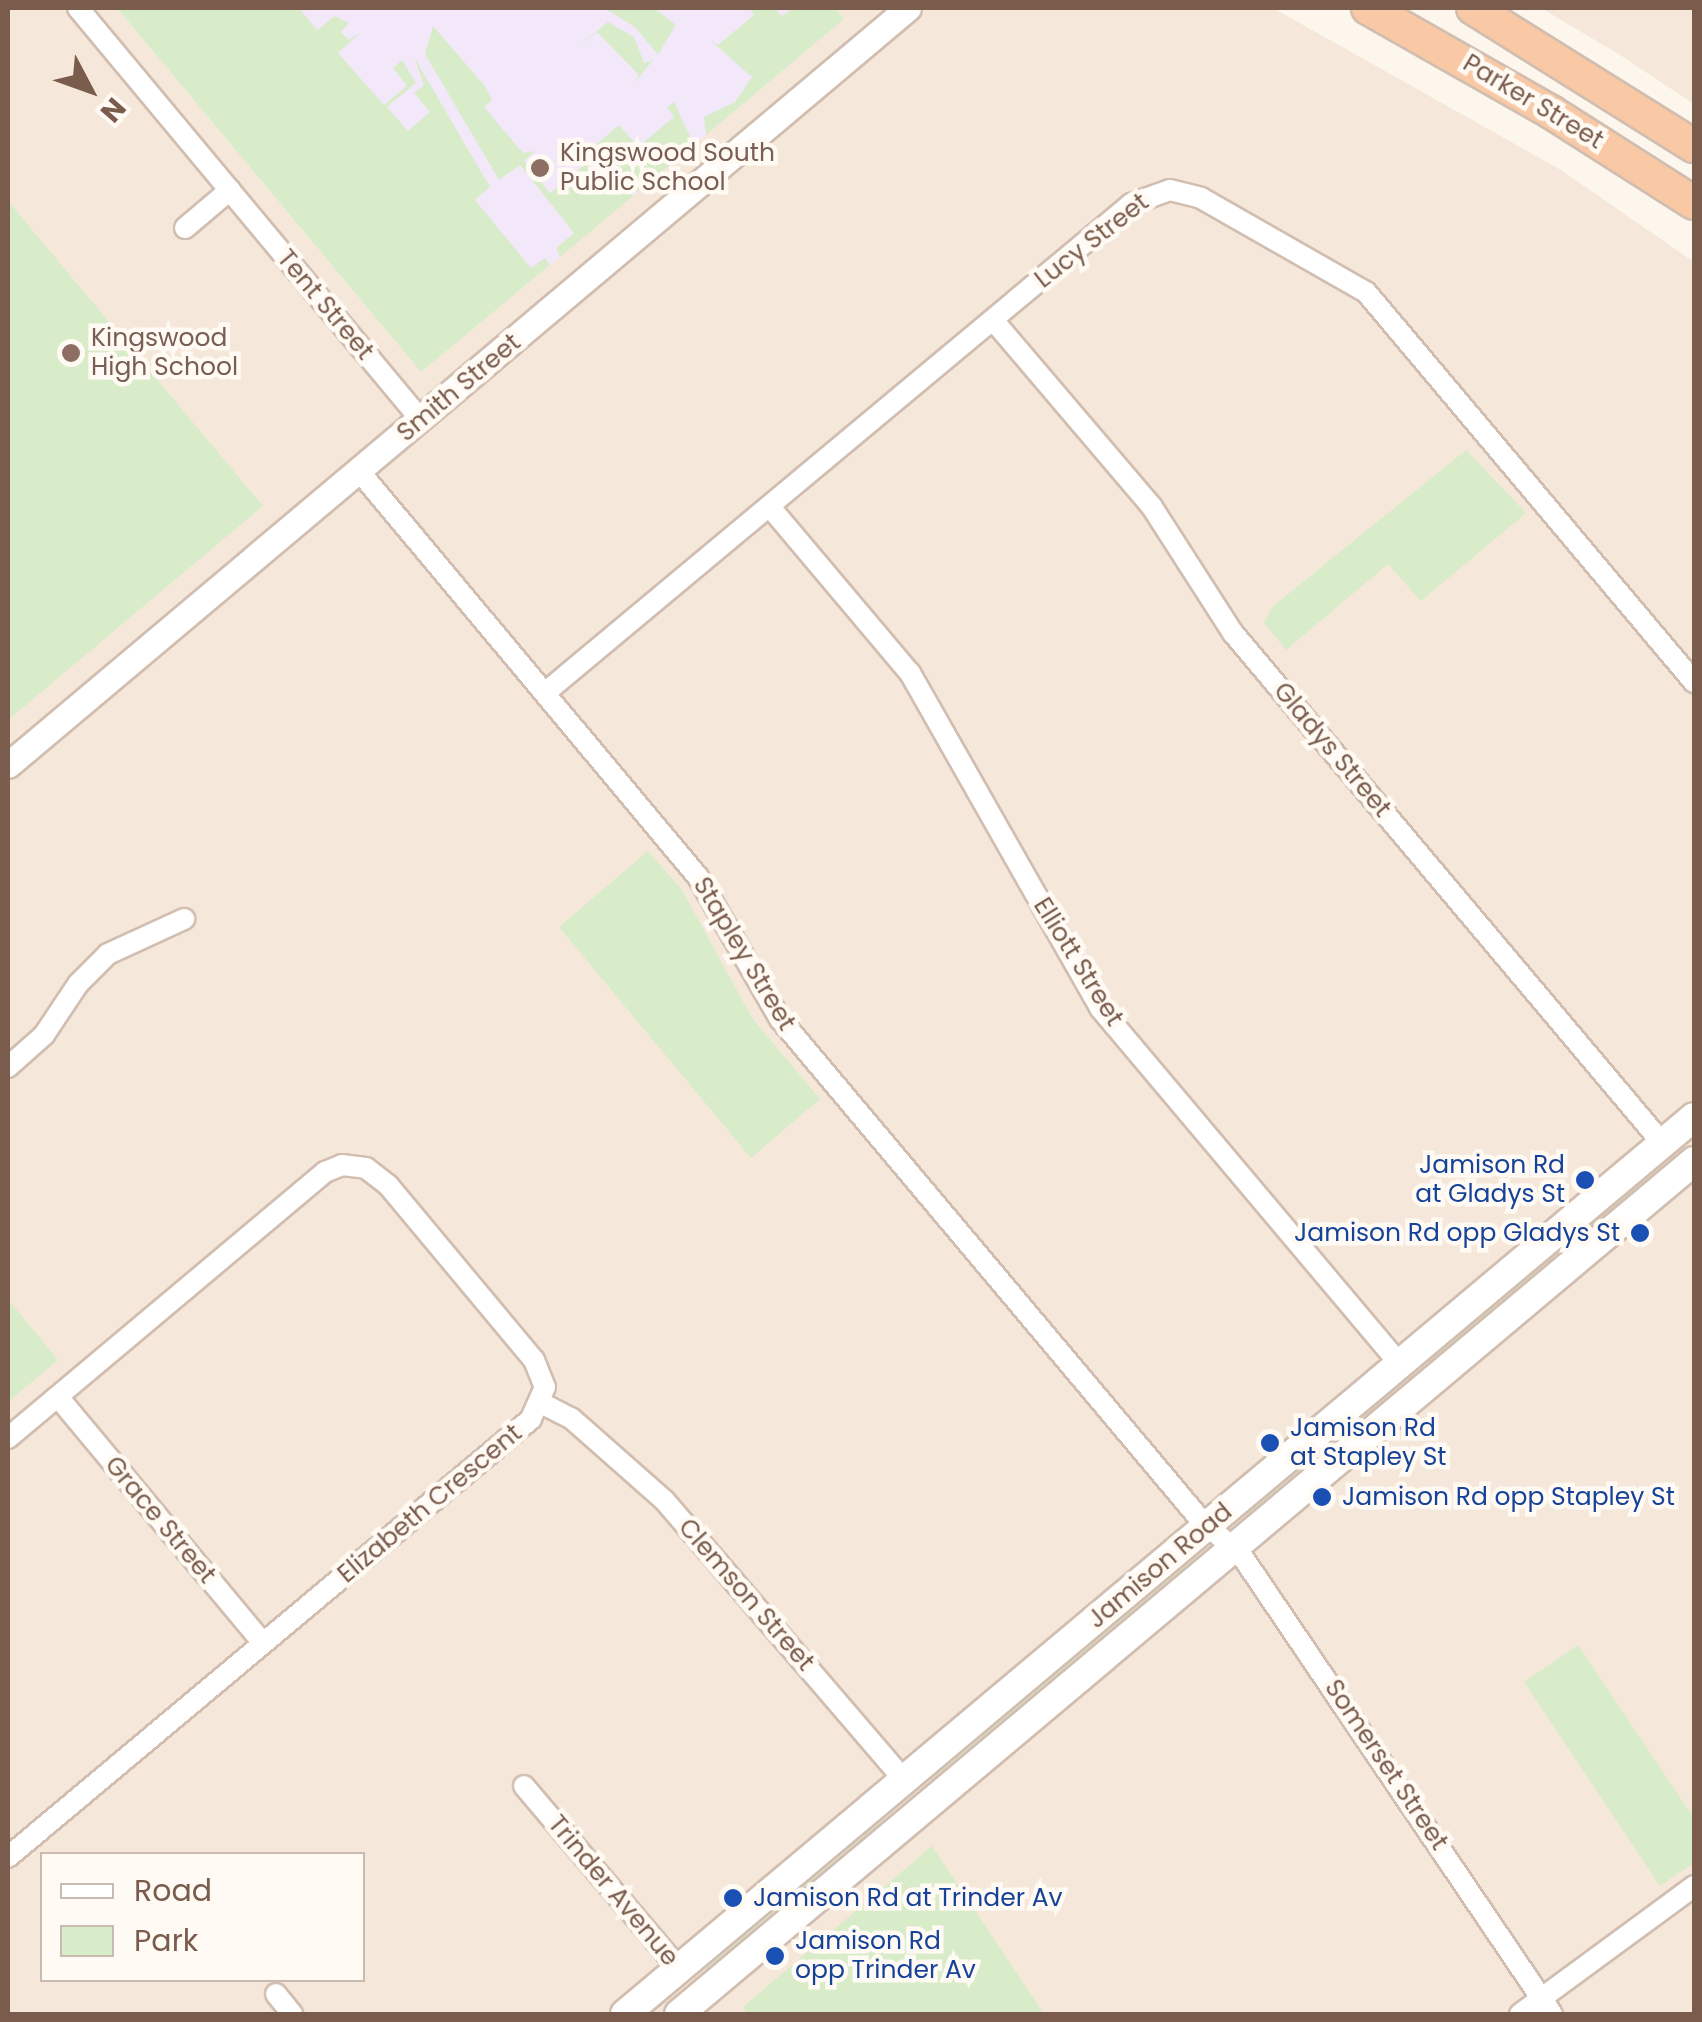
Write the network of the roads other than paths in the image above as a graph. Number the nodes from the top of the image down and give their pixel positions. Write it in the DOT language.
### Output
graph roads {
  1 [pos="78,8"];
  2 [pos="908,8"];
  3 [pos="1368,8"];
  4 [pos="1473,8"];
  5 [pos="1694,146"];
  6 [pos="230,190"];
  7 [pos="1694,203"];
  8 [pos="185,228"];
  9 [pos="993,320"];
  10 [pos="421,420"];
  11 [pos="360,471"];
  12 [pos="770,507"];
  13 [pos="1694,682"];
  14 [pos="546,692"];
  15 [pos="8,766"];
  16 [pos="184,919"];
  17 [pos="8,1068"];
  18 [pos="1694,1117"];
  19 [pos="1663,1144"];
  20 [pos="1690,1166"];
  21 [pos="1400,1364"];
  22 [pos="1423,1392"];
  23 [pos="58,1396"];
  24 [pos="542,1404"];
  25 [pos="8,1438"];
  26 [pos="1207,1527"];
  27 [pos="1234,1548"];
  28 [pos="263,1643"];
  29 [pos="904,1780"];
  30 [pos="524,1786"];
  31 [pos="928,1808"];
  32 [pos="8,1857"];
  33 [pos="1694,1886"];
  34 [pos="679,1969"];
  35 [pos="276,1994"];
  36 [pos="701,1996"];
  37 [pos="1547,2006"];
  38 [pos="292,2014"];
  39 [pos="625,2014"];
  40 [pos="679,2014"];
  41 [pos="1520,2014"];
  1 -- 6 [label="street, Tent Street"];
  2 -- 10 [label="street, Smith Street"];
  3 -- 7 [label="highway, Parker Street"];
  4 -- 5 [label="highway, Parker Street"];
  6 -- 8 [label="street"];
  6 -- 10 [label="street, Tent Street"];
  9 -- 12 [label="street, Lucy Street"];
  9 -- 13 [label="street, Lucy Street"];
  9 -- 19 [label="street, Gladys Street"];
  10 -- 11 [label="street, Smith Street"];
  11 -- 14 [label="street, Stapley Street"];
  11 -- 15 [label="street, Smith Street"];
  12 -- 14 [label="street, Lucy Street"];
  12 -- 21 [label="street, Elliott Street"];
  14 -- 26 [label="street, Stapley Street"];
  16 -- 17 [label="street"];
  18 -- 19 [label="main road, Jamison Road"];
  19 -- 20 [label="street, Gladys Street"];
  19 -- 21 [label="main road, Jamison Road"];
  20 -- 22 [label="main road, Jamison Road"];
  21 -- 22 [label="street, Elliott Street"];
  21 -- 26 [label="main road, Jamison Road"];
  22 -- 27 [label="main road, Jamison Road"];
  23 -- 24 [label="street, Elizabeth Crescent"];
  23 -- 25 [label="street, Elizabeth Crescent"];
  23 -- 28 [label="street, Grace Street"];
  24 -- 28 [label="street, Elizabeth Crescent"];
  24 -- 29 [label="street, Clemson Street"];
  26 -- 27 [label="street, Somerset Street"];
  26 -- 29 [label="main road, Jamison Road"];
  27 -- 31 [label="main road, Jamison Road"];
  27 -- 37 [label="street, Somerset Street"];
  28 -- 32 [label="street, Elizabeth Crescent"];
  29 -- 31 [label="street, Clemson Street"];
  29 -- 34 [label="main road, Jamison Road"];
  30 -- 34 [label="street, Trinder Avenue"];
  31 -- 36 [label="main road, Jamison Road"];
  33 -- 37 [label="street"];
  34 -- 36 [label="street, Trinder Avenue"];
  34 -- 39 [label="main road, Jamison Road"];
  35 -- 38 [label="street"];
  36 -- 40 [label="main road, Jamison Road"];
  37 -- 41 [label="street"];
}
